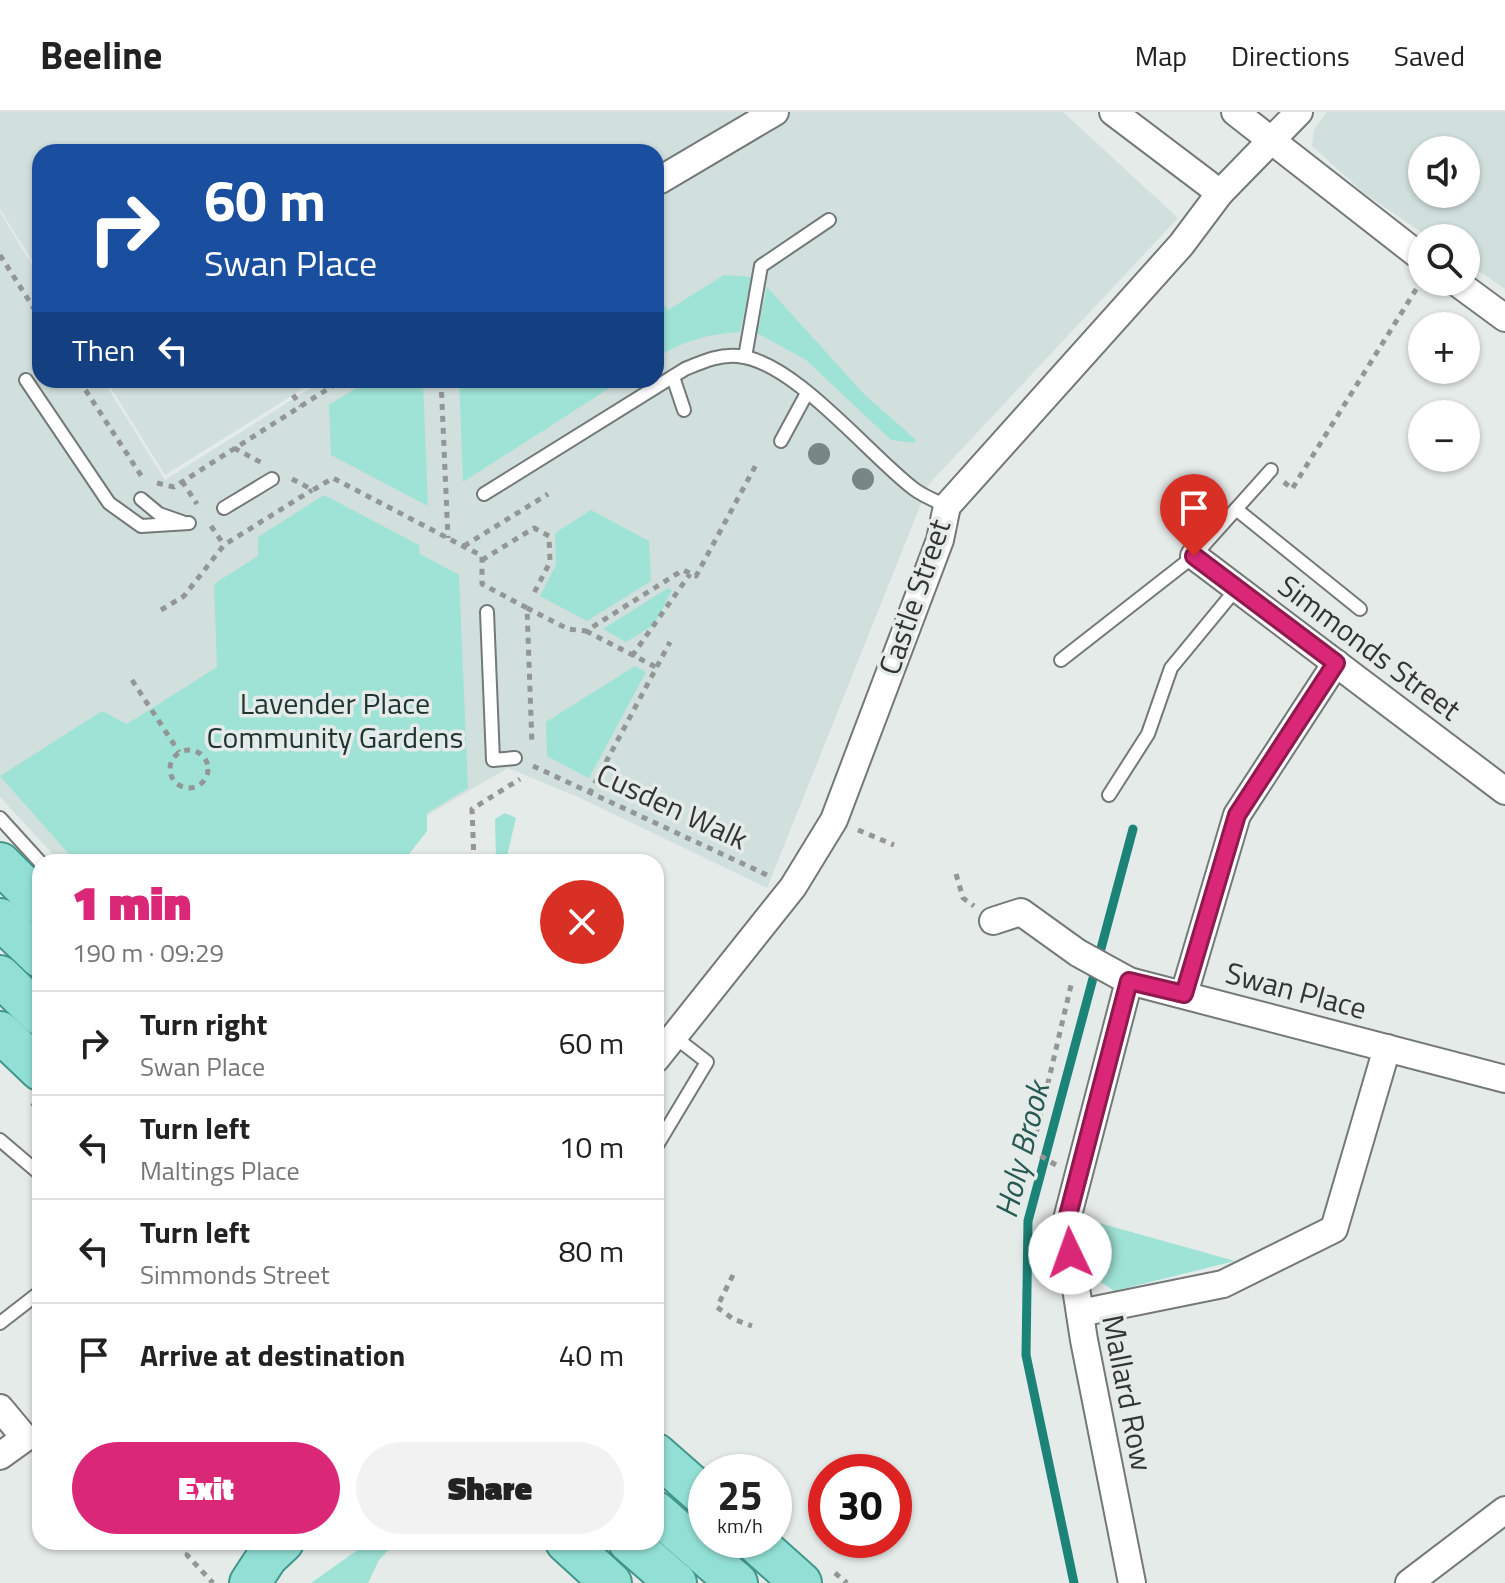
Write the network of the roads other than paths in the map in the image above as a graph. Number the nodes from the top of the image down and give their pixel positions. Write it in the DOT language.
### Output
graph roads {
  1 [pos="775,112"];
  2 [pos="1113,112"];
  3 [pos="1235,112"];
  4 [pos="1299,112"];
  5 [pos="1270,141"];
  6 [pos="664,178"];
  7 [pos="1220,193"];
  8 [pos="829,220"];
  9 [pos="1408,259"];
  10 [pos="1475,296"];
  11 [pos="1505,318"];
  12 [pos="745,357"];
  13 [pos="673,377"];
  14 [pos="26,380"];
  15 [pos="664,383"];
  16 [pos="655,388"];
  17 [pos="807,393"];
  18 [pos="684,410"];
  19 [pos="781,441"];
  20 [pos="1271,470"];
  21 [pos="273,474"];
  22 [pos="484,494"];
  23 [pos="141,499"];
  24 [pos="947,506"];
  25 [pos="224,508"];
  26 [pos="1236,509"];
  27 [pos="1194,556"];
  28 [pos="1237,588"];
  29 [pos="1360,609"];
  30 [pos="487,612"];
  31 [pos="1061,660"];
  32 [pos="1336,663"];
  33 [pos="515,758"];
  34 [pos="1505,791"];
  35 [pos="1109,795"];
  36 [pos="0,818"];
  37 [pos="33,854"];
  38 [pos="0,863"];
  39 [pos="32,895"];
  40 [pos="0,919"];
  41 [pos="993,921"];
  42 [pos="32,949"];
  43 [pos="0,976"];
  44 [pos="1118,976"];
  45 [pos="1184,994"];
  46 [pos="32,1007"];
  47 [pos="0,1032"];
  48 [pos="676,1038"];
  49 [pos="1387,1048"];
  50 [pos="664,1051"];
  51 [pos="32,1062"];
  52 [pos="1505,1079"];
  53 [pos="664,1134"];
  54 [pos="0,1140"];
  55 [pos="32,1167"];
  56 [pos="32,1298"];
  57 [pos="1080,1313"];
  58 [pos="0,1323"];
  59 [pos="0,1408"];
  60 [pos="0,1456"];
  61 [pos="664,1461"];
  62 [pos="688,1482"];
  63 [pos="1505,1510"];
  64 [pos="664,1519"];
  65 [pos="575,1550"];
  66 [pos="638,1550"];
  67 [pos="773,1558"];
  68 [pos="611,1583"];
  69 [pos="676,1583"];
  70 [pos="737,1583"];
  71 [pos="801,1583"];
  72 [pos="1132,1583"];
  73 [pos="1409,1583"];
  1 -- 6 [label="street"];
  2 -- 7 [label="street"];
  3 -- 5 [label="street"];
  4 -- 5 [label="street, Castle Street"];
  5 -- 7 [label="street, Castle Street"];
  5 -- 9 [label="street"];
  7 -- 24 [label="street, Castle Street"];
  8 -- 12 [label="lane"];
  10 -- 11 [label="street"];
  12 -- 13 [label="lane"];
  12 -- 17 [label="lane"];
  13 -- 15 [label="lane"];
  13 -- 18 [label="lane"];
  14 -- 23 [label="lane"];
  16 -- 22 [label="lane"];
  17 -- 19 [label="lane"];
  17 -- 24 [label="lane"];
  20 -- 26 [label="lane"];
  21 -- 25 [label="lane"];
  24 -- 48 [label="street, Castle Street"];
  26 -- 27 [label="lane"];
  26 -- 29 [label="lane"];
  27 -- 28 [label="street, Simmonds Street"];
  27 -- 31 [label="lane"];
  28 -- 32 [label="street, Simmonds Street"];
  28 -- 35 [label="lane"];
  30 -- 33 [label="lane"];
  32 -- 34 [label="street, Simmonds Street"];
  32 -- 45 [label="street"];
  36 -- 37 [label="lane"];
  38 -- 39 [label="main road"];
  40 -- 42 [label="main road"];
  41 -- 44 [label="street, Swan Place"];
  43 -- 46 [label="main road"];
  44 -- 45 [label="street, Swan Place"];
  44 -- 57 [label="street, Mallard Row"];
  45 -- 49 [label="street, Swan Place"];
  47 -- 51 [label="main road"];
  48 -- 50 [label="street, Castle Street"];
  48 -- 53 [label="lane"];
  49 -- 52 [label="street, Swan Place"];
  49 -- 57 [label="street"];
  54 -- 55 [label="lane"];
  56 -- 58 [label="lane"];
  57 -- 72 [label="street, Mallard Row"];
  59 -- 60 [label="street"];
  61 -- 62 [label="main road"];
  63 -- 73 [label="street"];
  64 -- 70 [label="main road"];
  65 -- 68 [label="main road"];
  66 -- 69 [label="main road"];
  67 -- 71 [label="main road"];
}
